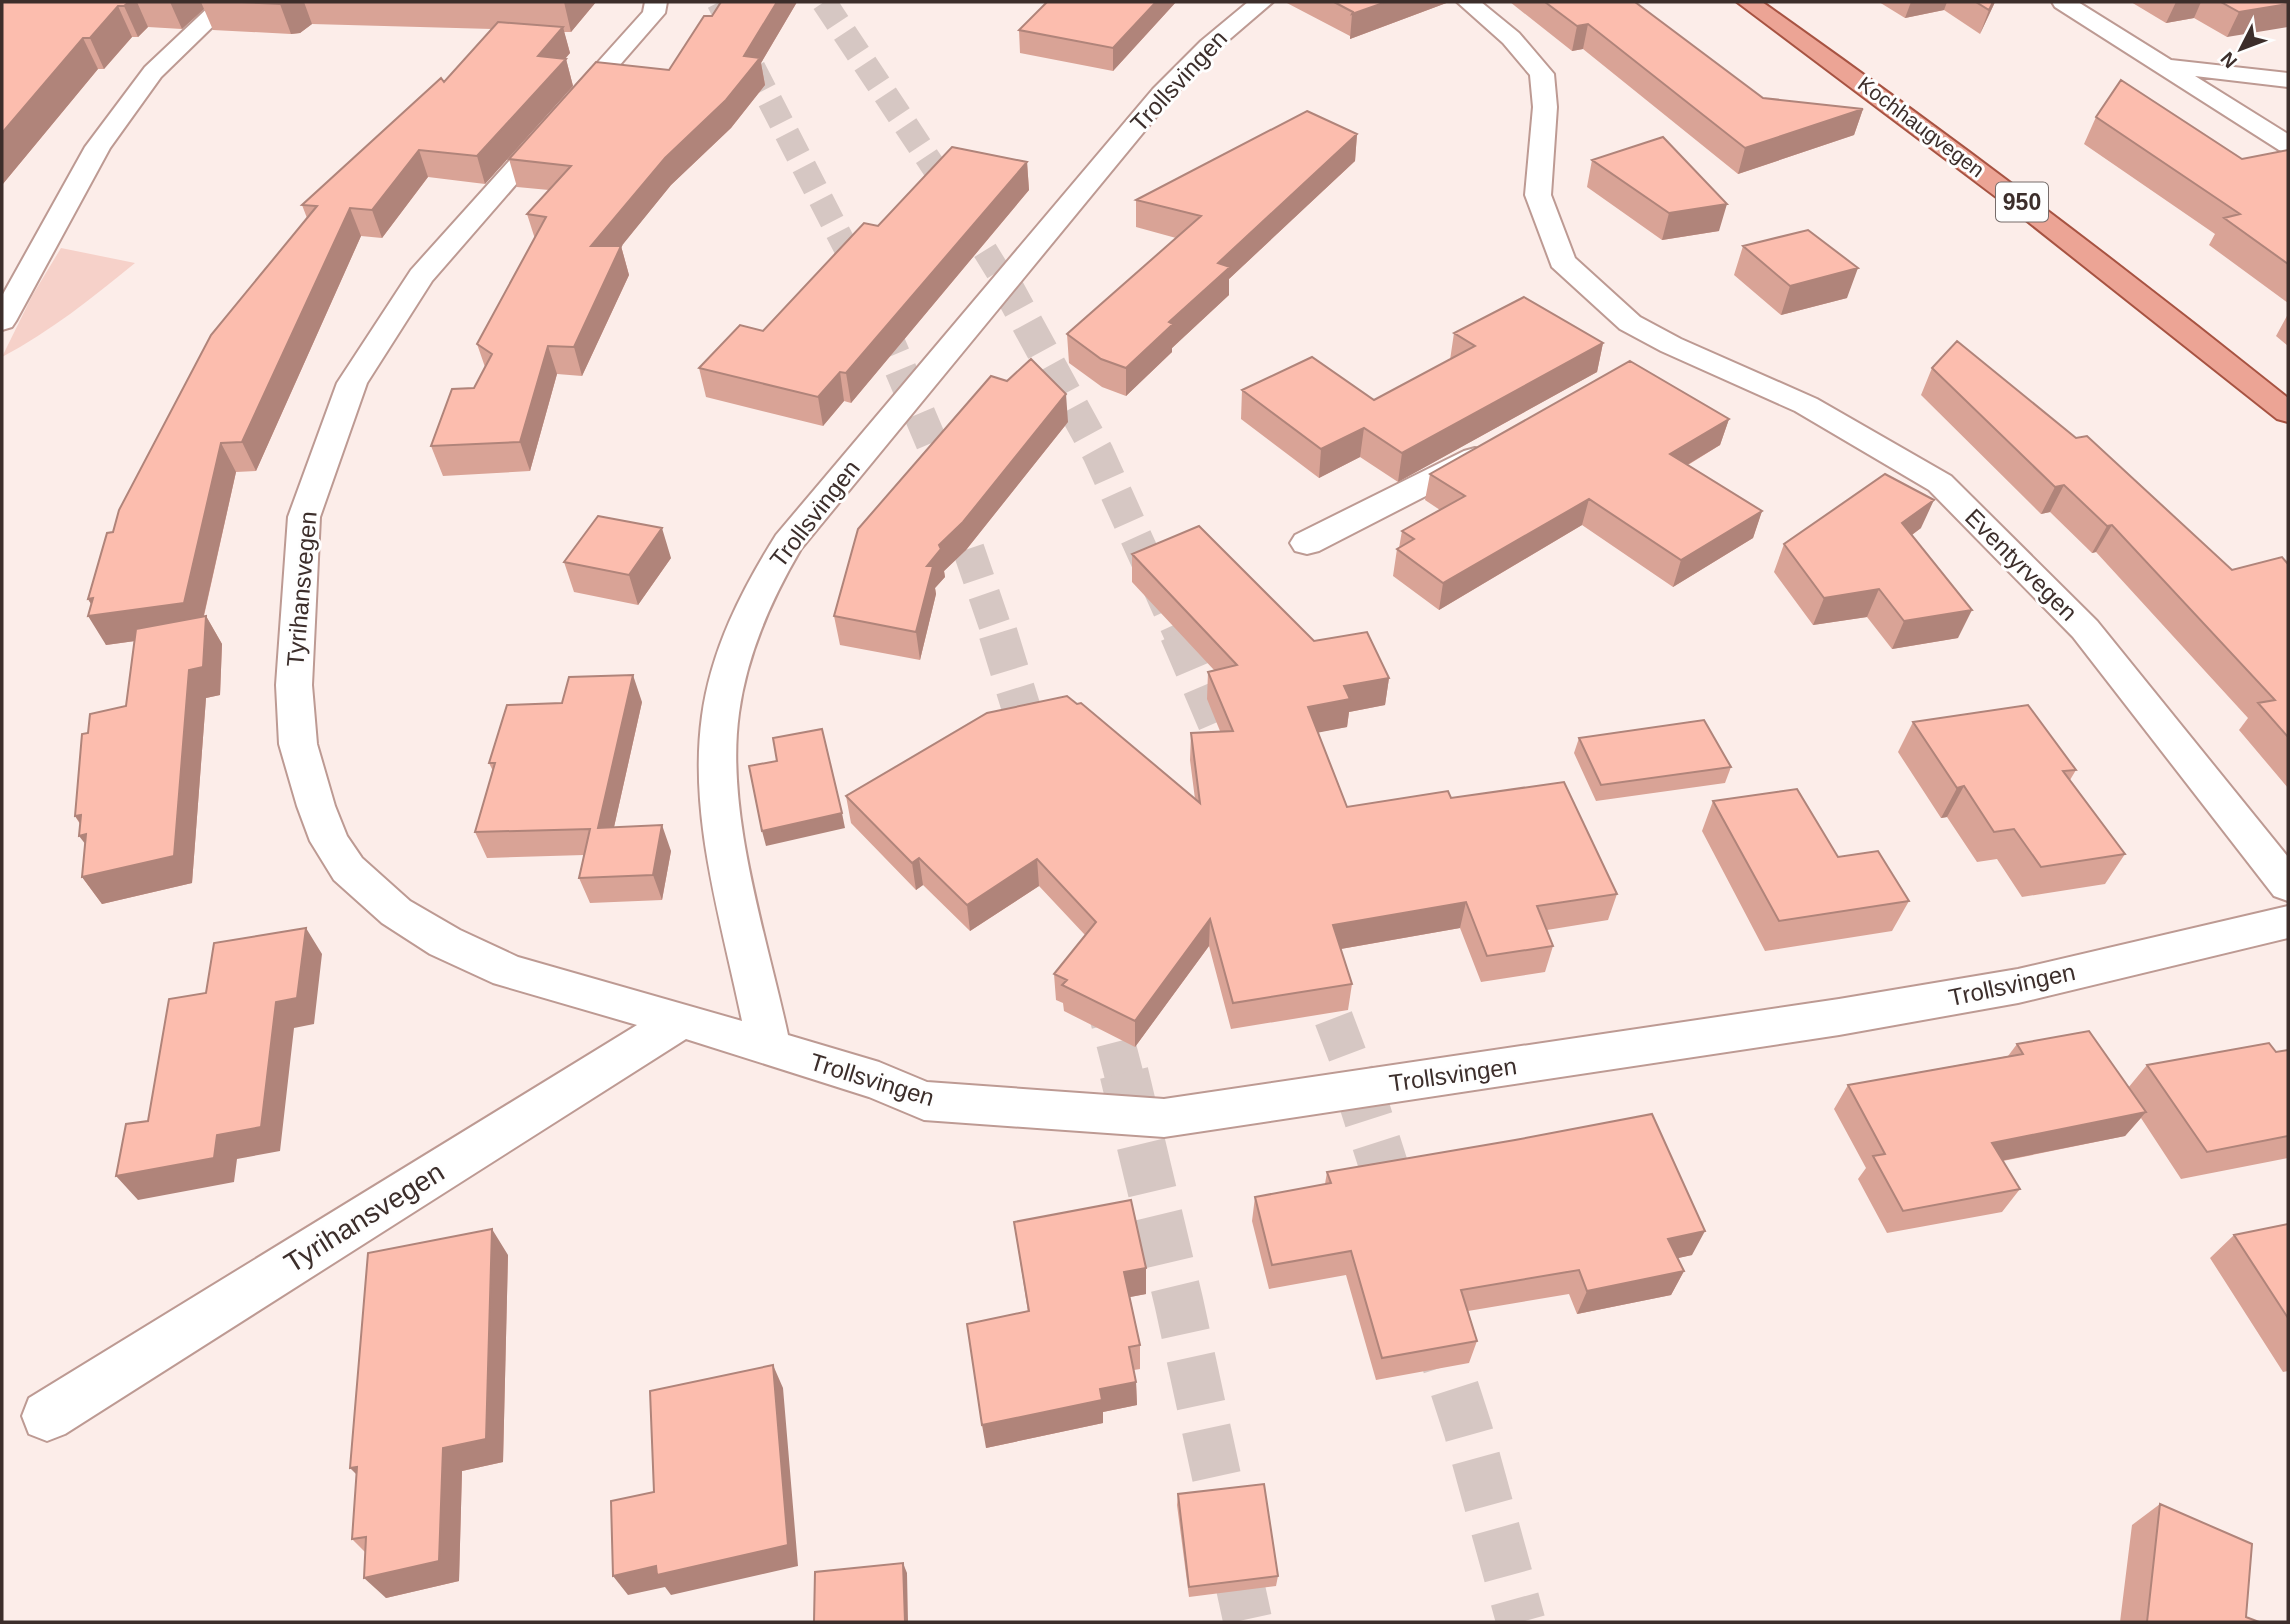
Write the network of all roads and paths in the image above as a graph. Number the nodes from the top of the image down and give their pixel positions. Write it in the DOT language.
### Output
graph roads {
  1 [pos="227,2"];
  2 [pos="656,2"];
  3 [pos="1262,2"];
  4 [pos="1468,2"];
  5 [pos="1748,2"];
  6 [pos="2063,2"];
  7 [pos="2163,64"];
  8 [pos="2288,80"];
  9 [pos="2288,145"];
  10 [pos="2,321"];
  11 [pos="2288,413"];
  12 [pos="1502,442"];
  13 [pos="1307,543"];
  14 [pos="2288,885"];
  15 [pos="2288,922"];
  16 [pos="681,1020"];
  17 [pos="769,1048"];
  18 [pos="47,1416"];
  1 -- 10 [label="street"];
  2 -- 16 [label="street, Tyrihansvegen"];
  3 -- 17 [label="street, Trollsvingen"];
  4 -- 14 [label="street, Eventyrvegen"];
  5 -- 11 [label="main road, Kochhaugvegen / 950"];
  6 -- 7 [label="street"];
  7 -- 8 [label="street"];
  7 -- 9 [label="street"];
  12 -- 13 [label="street"];
  15 -- 17 [label="street, Trollsvingen"];
  16 -- 17 [label="street, Tyrihansvegen"];
  16 -- 18 [label="street, Tyrihansvegen"];
}
